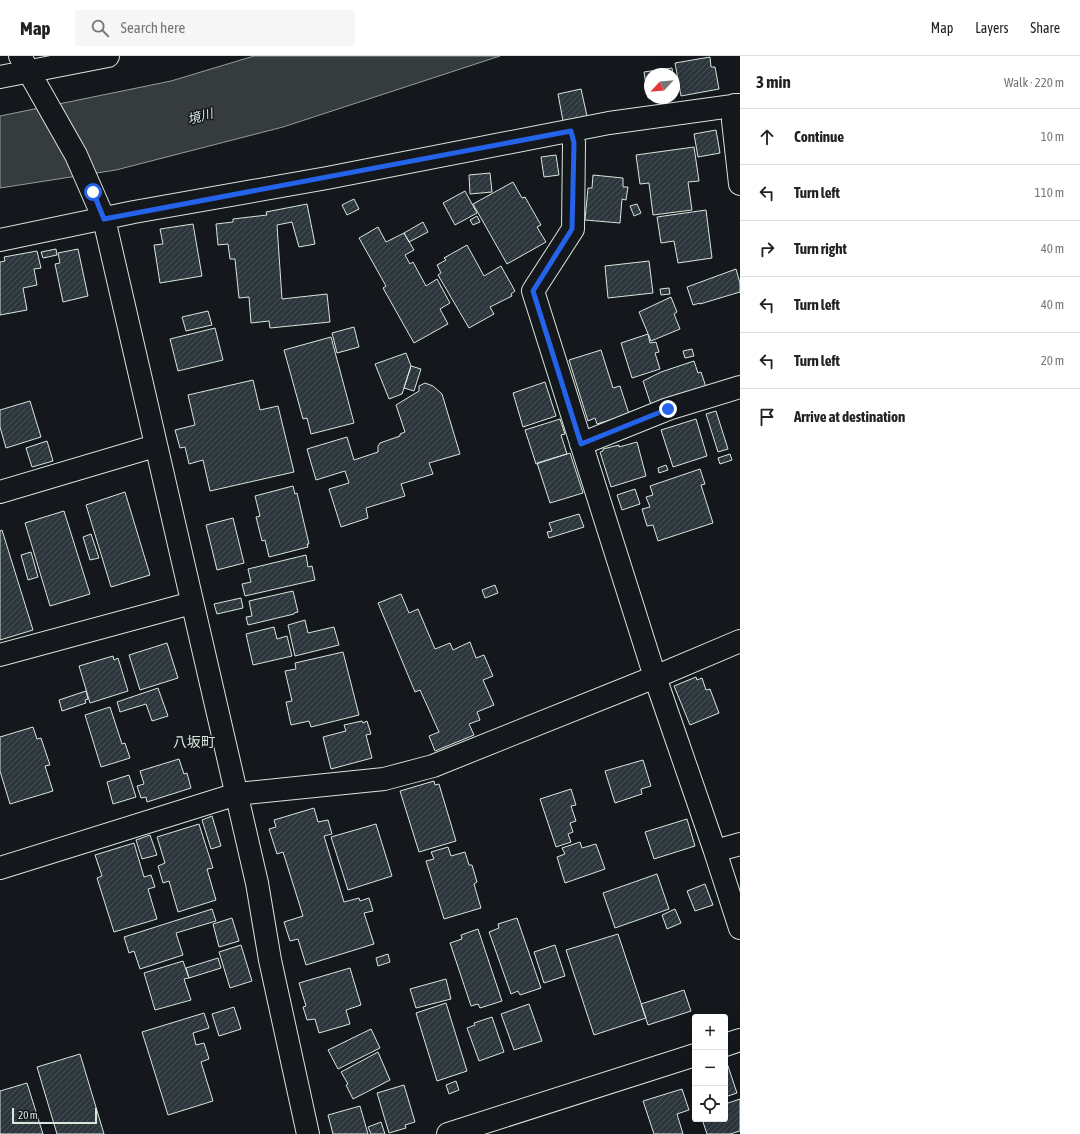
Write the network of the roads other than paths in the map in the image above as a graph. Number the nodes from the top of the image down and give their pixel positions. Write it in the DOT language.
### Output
graph roads {
  1 [pos="108,56"];
  2 [pos="28,72"];
  3 [pos="0,77"];
  4 [pos="737,105"];
  5 [pos="571,131"];
  6 [pos="740,184"];
  7 [pos="104,219"];
  8 [pos="0,240"];
  9 [pos="740,387"];
  10 [pos="581,444"];
  11 [pos="155,446"];
  12 [pos="0,492"];
  13 [pos="192,603"];
  14 [pos="740,641"];
  15 [pos="0,655"];
  16 [pos="655,677"];
  17 [pos="237,794"];
  18 [pos="740,844"];
  19 [pos="715,851"];
  20 [pos="0,868"];
  21 [pos="740,928"];
  22 [pos="740,1040"];
  23 [pos="728,1044"];
  24 [pos="692,1056"];
  25 [pos="308,1134"];
  26 [pos="448,1134"];
  1 -- 2 [label="street"];
  2 -- 3 [label="street"];
  2 -- 7 [label="street"];
  4 -- 5 [label="street"];
  4 -- 6 [label="street"];
  5 -- 7 [label="street"];
  5 -- 10 [label="street"];
  7 -- 8 [label="street"];
  7 -- 11 [label="street"];
  9 -- 10 [label="street"];
  10 -- 16 [label="street"];
  11 -- 12 [label="street"];
  11 -- 13 [label="street"];
  13 -- 15 [label="street"];
  13 -- 17 [label="street"];
  14 -- 16 [label="street"];
  16 -- 17 [label="street"];
  16 -- 19 [label="street"];
  17 -- 20 [label="street"];
  17 -- 25 [label="street"];
  18 -- 19 [label="street"];
  19 -- 21 [label="street"];
  22 -- 23 [label="street"];
  24 -- 26 [label="street"];
}
